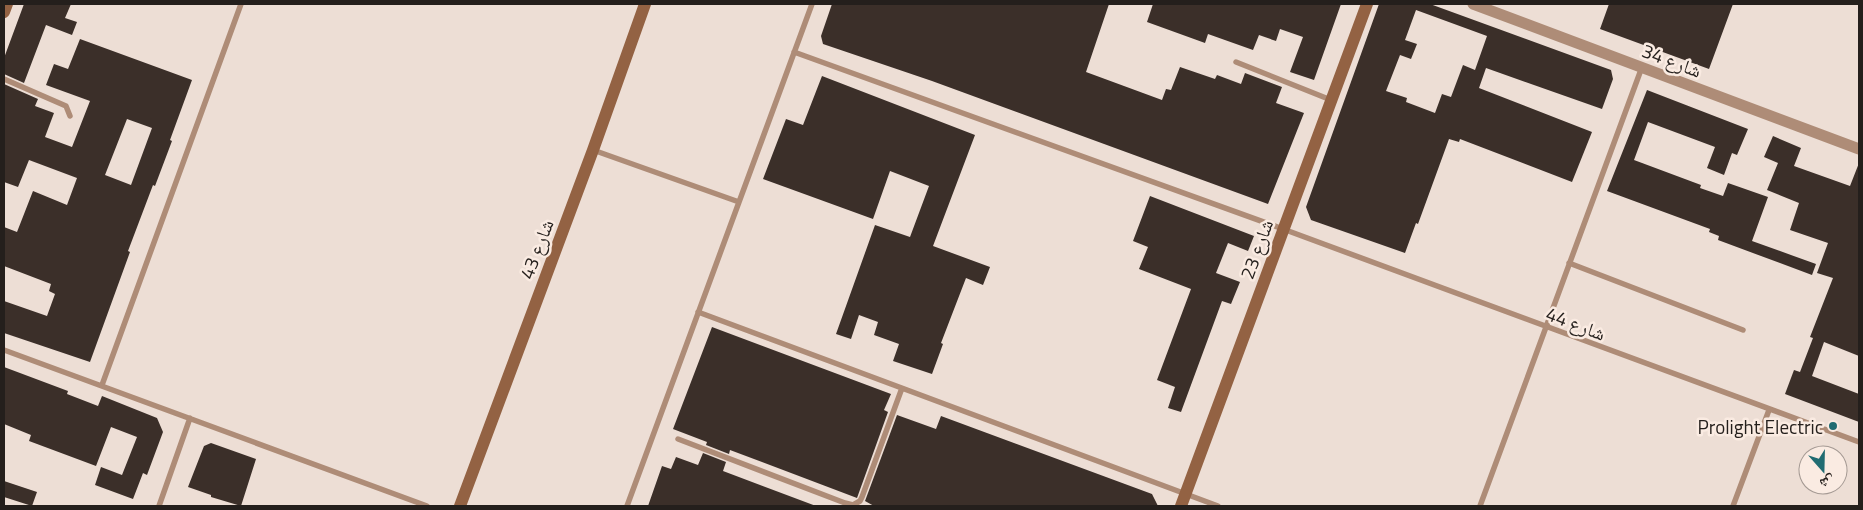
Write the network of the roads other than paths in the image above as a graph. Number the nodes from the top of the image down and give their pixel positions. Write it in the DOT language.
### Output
graph roads {
  1 [pos="7,4"];
  2 [pos="241,4"];
  3 [pos="645,4"];
  4 [pos="812,4"];
  5 [pos="1367,4"];
  6 [pos="1473,4"];
  7 [pos="4,12"];
  8 [pos="794,52"];
  9 [pos="1236,62"];
  10 [pos="1642,67"];
  11 [pos="4,79"];
  12 [pos="1331,100"];
  13 [pos="70,116"];
  14 [pos="1859,149"];
  15 [pos="593,150"];
  16 [pos="739,202"];
  17 [pos="1283,229"];
  18 [pos="1570,263"];
  19 [pos="698,312"];
  20 [pos="1546,327"];
  21 [pos="1743,330"];
  22 [pos="4,350"];
  23 [pos="102,385"];
  24 [pos="902,388"];
  25 [pos="1768,410"];
  26 [pos="190,418"];
  27 [pos="678,439"];
  28 [pos="1859,442"];
  29 [pos="1183,500"];
  30 [pos="159,506"];
  31 [pos="427,506"];
  32 [pos="460,506"];
  33 [pos="627,506"];
  34 [pos="1218,506"];
  35 [pos="1480,506"];
  36 [pos="1732,506"];
  1 -- 7 [label="street"];
  2 -- 23 [label="lane"];
  3 -- 15 [label="street, شارع 43"];
  4 -- 8 [label="lane"];
  5 -- 12 [label="street, شارع 23"];
  6 -- 10 [label="street, شارع 34"];
  8 -- 16 [label="lane"];
  8 -- 17 [label="lane, شارع 44"];
  9 -- 12 [label="lane"];
  10 -- 14 [label="street, شارع 34"];
  10 -- 18 [label="lane"];
  11 -- 13 [label="lane"];
  12 -- 17 [label="street, شارع 23"];
  15 -- 16 [label="lane"];
  15 -- 32 [label="street, شارع 43"];
  16 -- 19 [label="lane"];
  17 -- 20 [label="lane, شارع 44"];
  17 -- 29 [label="street, شارع 23"];
  18 -- 20 [label="lane"];
  18 -- 21 [label="lane"];
  19 -- 24 [label="lane"];
  19 -- 33 [label="lane"];
  20 -- 25 [label="lane, شارع 44"];
  20 -- 35 [label="lane"];
  22 -- 23 [label="lane"];
  23 -- 26 [label="lane"];
  24 -- 27 [label="lane"];
  24 -- 29 [label="lane"];
  25 -- 28 [label="lane, شارع 44"];
  25 -- 36 [label="lane"];
  26 -- 30 [label="lane"];
  26 -- 31 [label="lane"];
  29 -- 34 [label="lane"];
}
